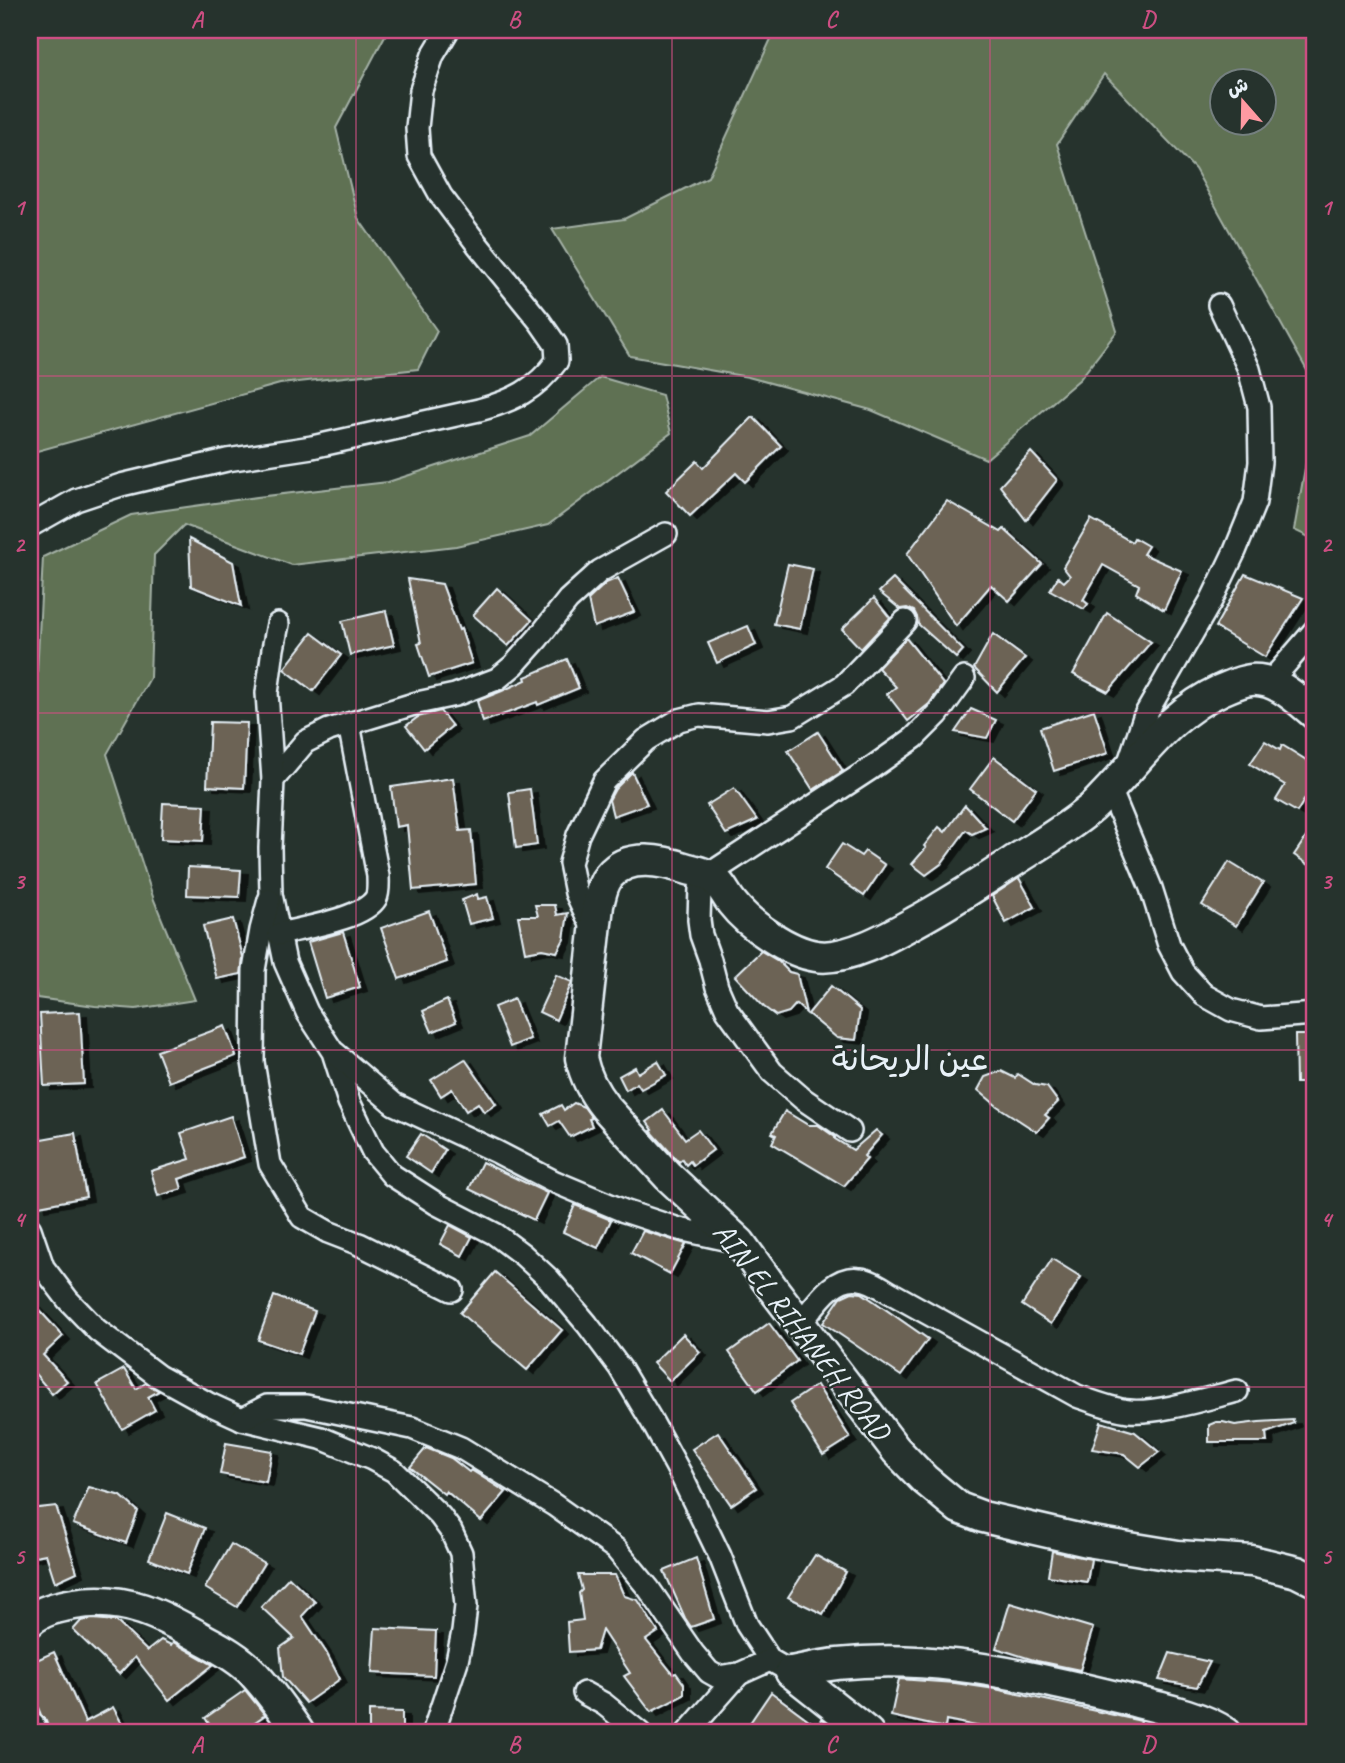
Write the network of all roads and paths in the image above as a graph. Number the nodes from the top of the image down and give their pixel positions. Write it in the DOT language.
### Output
graph roads {
  1 [pos="449,30"];
  2 [pos="1219,305"];
  3 [pos="30,526"];
  4 [pos="666,534"];
  5 [pos="905,621"];
  6 [pos="278,624"];
  7 [pos="1315,630"];
  8 [pos="964,678"];
  9 [pos="1270,682"];
  10 [pos="1315,714"];
  11 [pos="349,724"];
  12 [pos="272,780"];
  13 [pos="1118,781"];
  14 [pos="714,890"];
  15 [pos="271,894"];
  16 [pos="279,934"];
  17 [pos="596,935"];
  18 [pos="1315,1014"];
  19 [pos="333,1052"];
  20 [pos="850,1131"];
  21 [pos="30,1228"];
  22 [pos="740,1243"];
  23 [pos="452,1290"];
  24 [pos="800,1324"];
  25 [pos="1237,1391"];
  26 [pos="242,1419"];
  27 [pos="1315,1581"];
  28 [pos="30,1621"];
  29 [pos="780,1666"];
  30 [pos="739,1674"];
  31 [pos="584,1693"];
  32 [pos="30,1728"];
  33 [pos="32,1733"];
  34 [pos="299,1733"];
  35 [pos="433,1733"];
  36 [pos="640,1733"];
  37 [pos="687,1733"];
  38 [pos="868,1733"];
  39 [pos="1227,1733"];
  1 -- 3 [label="street"];
  2 -- 13 [label="street"];
  4 -- 11 [label="street"];
  5 -- 17 [label="street"];
  6 -- 12 [label="street"];
  7 -- 9 [label="street"];
  8 -- 14 [label="street"];
  9 -- 10 [label="street"];
  9 -- 13 [label="street, AIN EL RIHANEH ROAD"];
  11 -- 12 [label="street"];
  11 -- 16 [label="street"];
  12 -- 15 [label="street"];
  13 -- 14 [label="street, AIN EL RIHANEH ROAD"];
  13 -- 18 [label="street"];
  14 -- 17 [label="street, AIN EL RIHANEH ROAD"];
  14 -- 20 [label="street"];
  15 -- 16 [label="street"];
  15 -- 23 [label="street"];
  16 -- 19 [label="street"];
  17 -- 22 [label="street, AIN EL RIHANEH ROAD"];
  19 -- 22 [label="street"];
  19 -- 29 [label="street"];
  21 -- 26 [label="street"];
  22 -- 24 [label="street, AIN EL RIHANEH ROAD"];
  24 -- 25 [label="street"];
  24 -- 27 [label="street, AIN EL RIHANEH ROAD"];
  26 -- 30 [label="street"];
  26 -- 35 [label="street"];
  28 -- 34 [label="street"];
  29 -- 30 [label="street"];
  29 -- 38 [label="street"];
  29 -- 39 [label="street"];
  30 -- 37 [label="street"];
  31 -- 36 [label="street"];
  32 -- 33 [label="street"];
}
